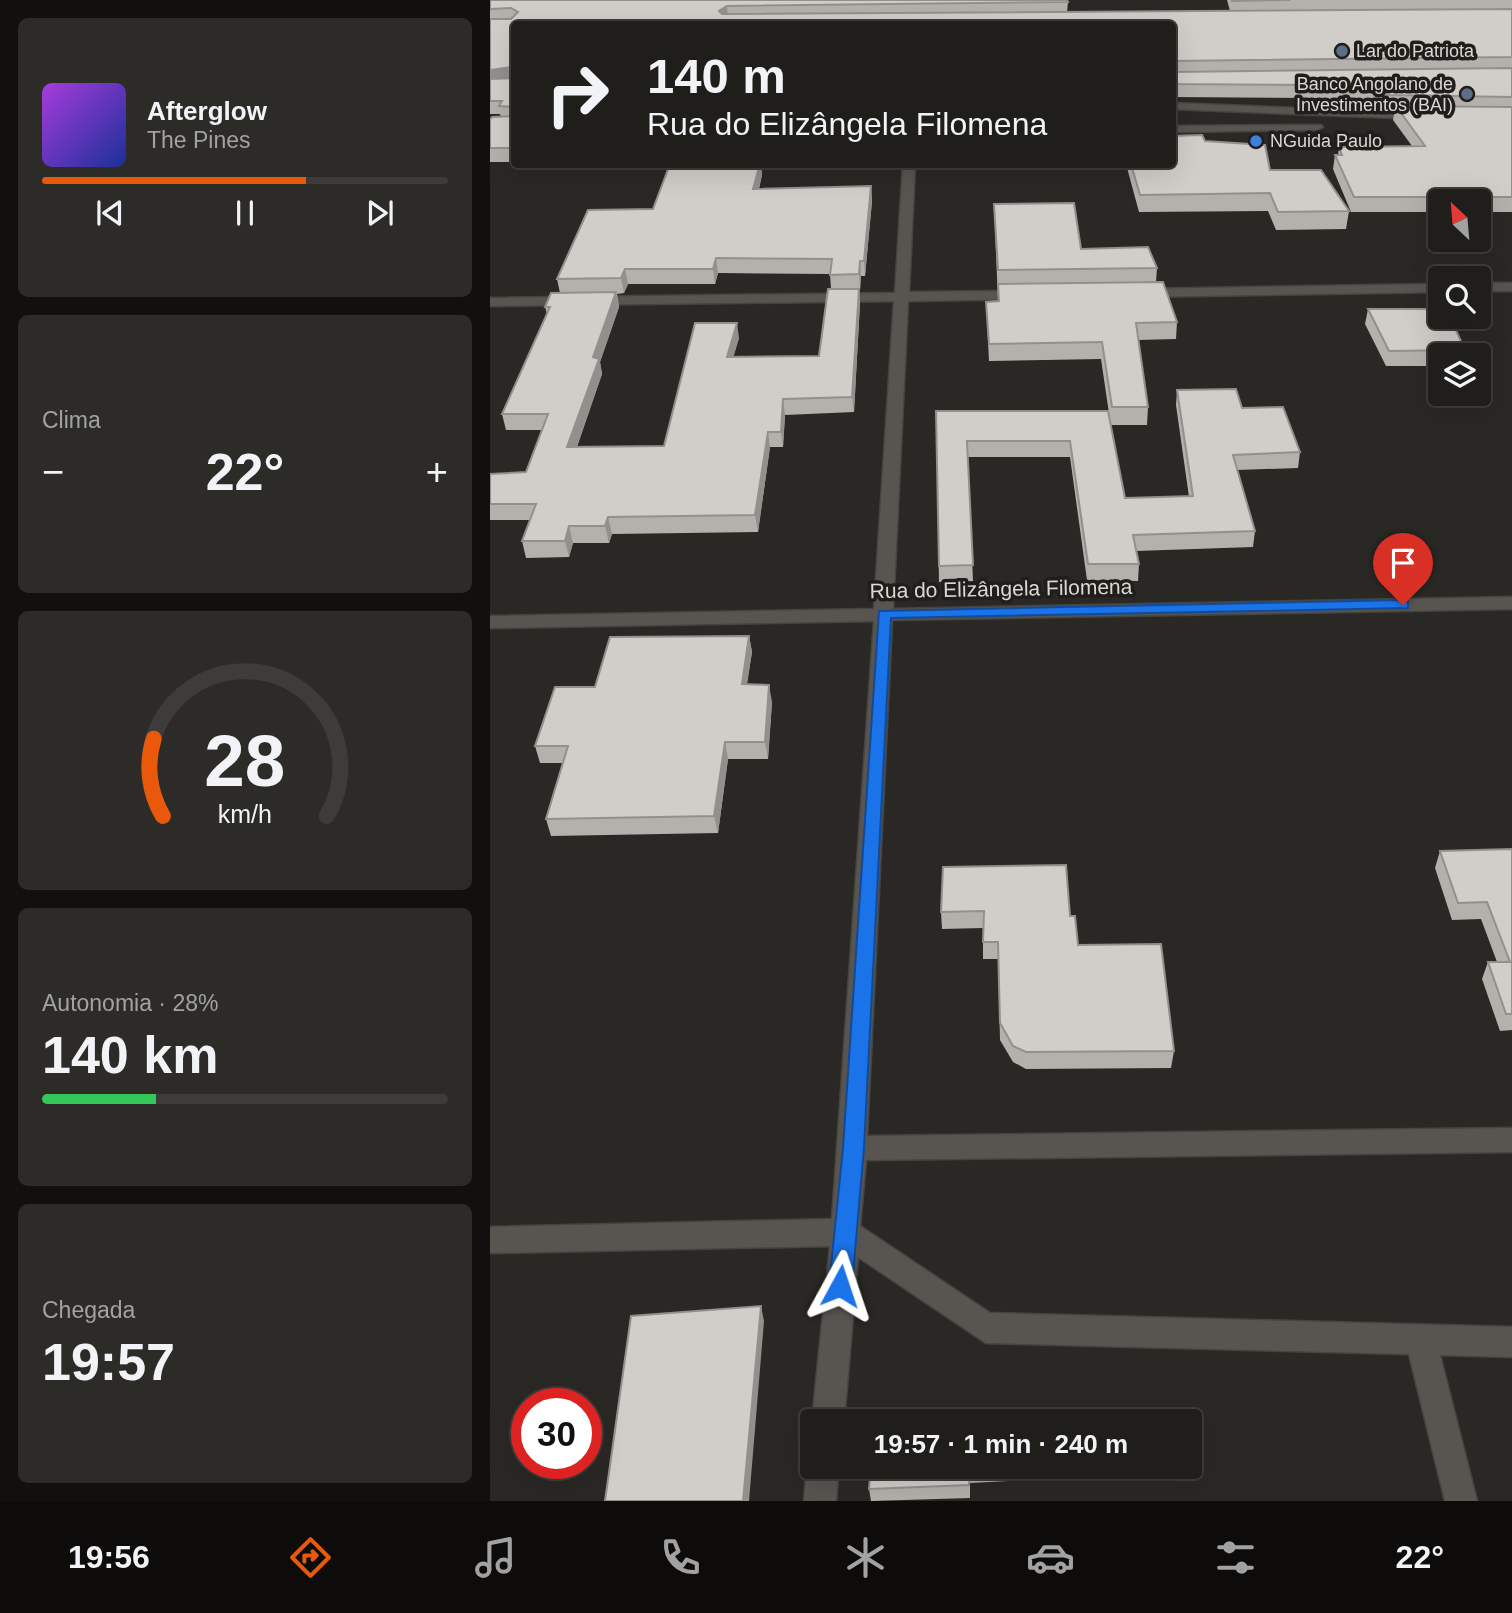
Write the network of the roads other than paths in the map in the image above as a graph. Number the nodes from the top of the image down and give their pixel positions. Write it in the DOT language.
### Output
graph roads {
  1 [pos="1176,106"];
  2 [pos="1353,126"];
  3 [pos="1325,127"];
  4 [pos="1176,129"];
  5 [pos="909,168"];
  6 [pos="1491,287"];
  7 [pos="1512,287"];
  8 [pos="1428,288"];
  9 [pos="1123,293"];
  10 [pos="1040,295"];
  11 [pos="902,297"];
  12 [pos="490,302"];
  13 [pos="1512,603"];
  14 [pos="884,614"];
  15 [pos="490,622"];
  16 [pos="1512,1140"];
  17 [pos="853,1148"];
  18 [pos="845,1232"];
  19 [pos="490,1240"];
  20 [pos="1421,1339"];
  21 [pos="1512,1342"];
  22 [pos="829,1409"];
  23 [pos="822,1479"];
  24 [pos="820,1501"];
  25 [pos="1461,1501"];
  1 -- 2 [label="street"];
  3 -- 4 [label="street"];
  5 -- 11 [label="street"];
  6 -- 7 [label="street"];
  8 -- 9 [label="street"];
  10 -- 11 [label="street"];
  11 -- 12 [label="street"];
  11 -- 14 [label="street"];
  13 -- 14 [label="street, Rua do Elizângela Filomena"];
  14 -- 15 [label="street, Rua do Elizângela Filomena"];
  14 -- 17 [label="street"];
  16 -- 17 [label="street"];
  17 -- 18 [label="street"];
  18 -- 19 [label="street"];
  18 -- 20 [label="street"];
  18 -- 22 [label="street"];
  20 -- 21 [label="street"];
  20 -- 25 [label="street"];
  23 -- 24 [label="street"];
}
